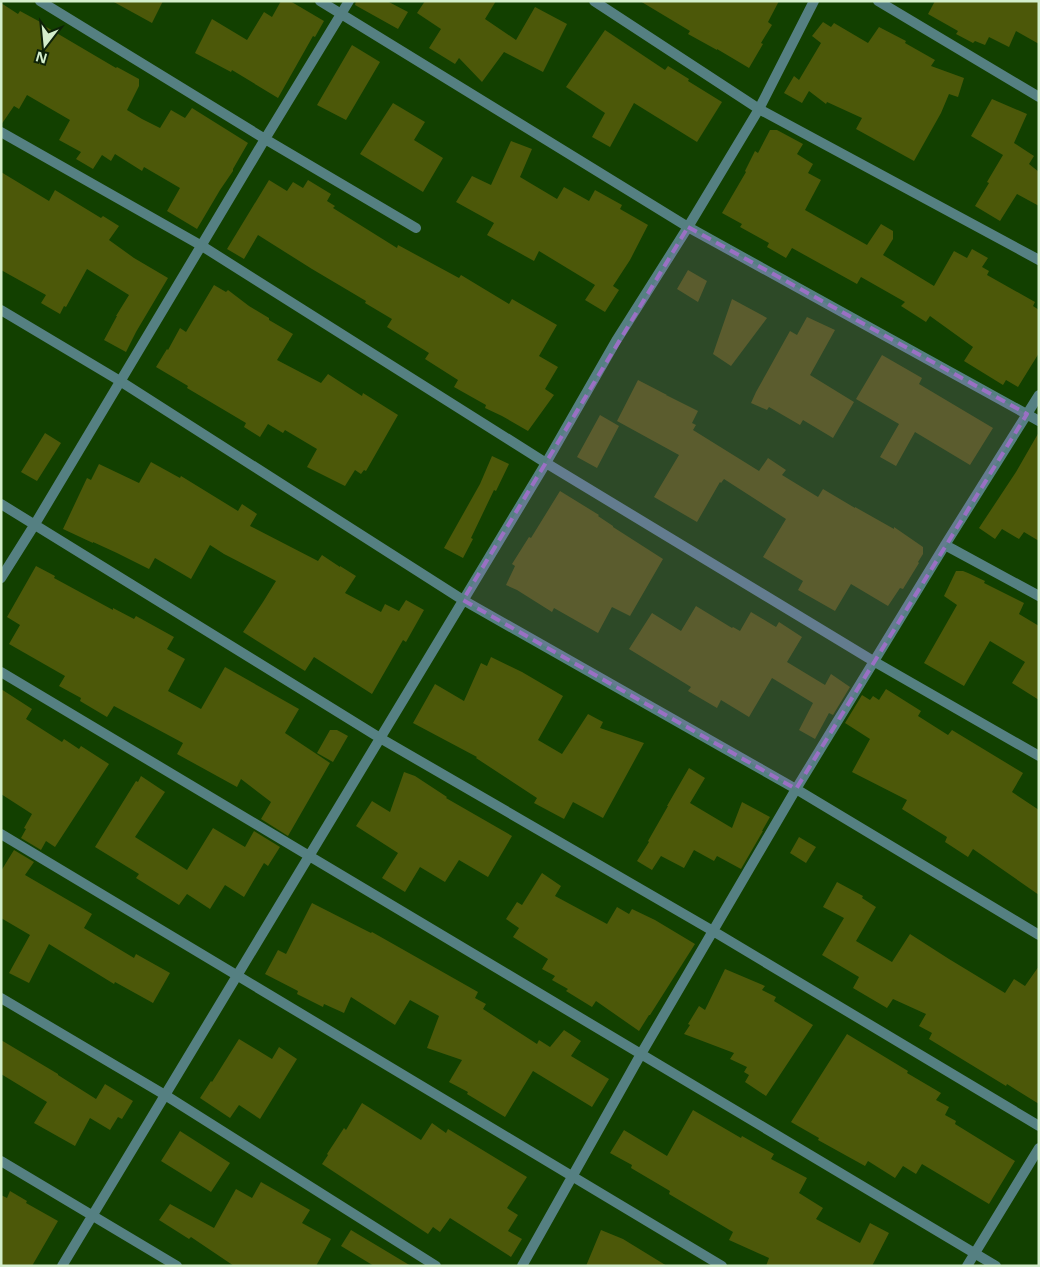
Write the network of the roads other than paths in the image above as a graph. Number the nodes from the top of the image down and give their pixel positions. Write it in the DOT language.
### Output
graph roads {
  1 [pos="40,1"];
  2 [pos="320,1"];
  3 [pos="349,1"];
  4 [pos="594,1"];
  5 [pos="814,1"];
  6 [pos="878,1"];
  7 [pos="342,14"];
  8 [pos="1039,97"];
  9 [pos="759,109"];
  10 [pos="1,132"];
  11 [pos="265,139"];
  12 [pos="688,226"];
  13 [pos="416,228"];
  14 [pos="202,246"];
  15 [pos="1039,260"];
  16 [pos="1,310"];
  17 [pos="120,381"];
  18 [pos="1039,395"];
  19 [pos="1027,414"];
  20 [pos="1039,421"];
  21 [pos="546,463"];
  22 [pos="1,504"];
  23 [pos="35,524"];
  24 [pos="945,545"];
  25 [pos="1,578"];
  26 [pos="1039,596"];
  27 [pos="463,600"];
  28 [pos="874,662"];
  29 [pos="1,672"];
  30 [pos="380,738"];
  31 [pos="1039,756"];
  32 [pos="796,789"];
  33 [pos="1,834"];
  34 [pos="309,856"];
  35 [pos="713,932"];
  36 [pos="1039,935"];
  37 [pos="237,975"];
  38 [pos="1,998"];
  39 [pos="641,1054"];
  40 [pos="165,1095"];
  41 [pos="1039,1126"];
  42 [pos="1039,1148"];
  43 [pos="1,1160"];
  44 [pos="572,1176"];
  45 [pos="92,1215"];
  46 [pos="974,1253"];
  47 [pos="62,1266"];
  48 [pos="177,1266"];
  49 [pos="436,1266"];
  50 [pos="522,1266"];
  51 [pos="722,1266"];
  52 [pos="967,1266"];
  53 [pos="996,1266"];
  1 -- 11 [label="street"];
  2 -- 7 [label="street"];
  3 -- 7 [label="street"];
  4 -- 9 [label="street"];
  5 -- 9 [label="street"];
  6 -- 8 [label="street"];
  7 -- 11 [label="street"];
  7 -- 12 [label="street"];
  9 -- 12 [label="street"];
  9 -- 15 [label="street"];
  10 -- 14 [label="street"];
  11 -- 13 [label="street"];
  11 -- 14 [label="street"];
  12 -- 19 [label="street"];
  12 -- 21 [label="street"];
  14 -- 17 [label="street"];
  14 -- 21 [label="street"];
  16 -- 17 [label="street"];
  17 -- 23 [label="street"];
  17 -- 27 [label="street"];
  18 -- 19 [label="street"];
  19 -- 20 [label="street"];
  19 -- 24 [label="street"];
  21 -- 27 [label="street"];
  21 -- 28 [label="street"];
  22 -- 23 [label="street"];
  23 -- 25 [label="street"];
  23 -- 30 [label="street"];
  24 -- 26 [label="street"];
  24 -- 28 [label="street"];
  27 -- 30 [label="street"];
  27 -- 32 [label="street"];
  28 -- 31 [label="street"];
  28 -- 32 [label="street"];
  29 -- 34 [label="street"];
  30 -- 34 [label="street"];
  30 -- 35 [label="street"];
  32 -- 35 [label="street"];
  32 -- 36 [label="street"];
  33 -- 37 [label="street"];
  34 -- 37 [label="street"];
  34 -- 39 [label="street"];
  35 -- 39 [label="street"];
  35 -- 41 [label="street"];
  37 -- 40 [label="street"];
  37 -- 44 [label="street"];
  38 -- 40 [label="street"];
  39 -- 44 [label="street"];
  39 -- 46 [label="street"];
  40 -- 45 [label="street"];
  40 -- 49 [label="street"];
  42 -- 46 [label="street"];
  43 -- 45 [label="street"];
  44 -- 50 [label="street"];
  44 -- 51 [label="street"];
  45 -- 47 [label="street"];
  45 -- 48 [label="street"];
  46 -- 52 [label="street"];
  46 -- 53 [label="street"];
}
